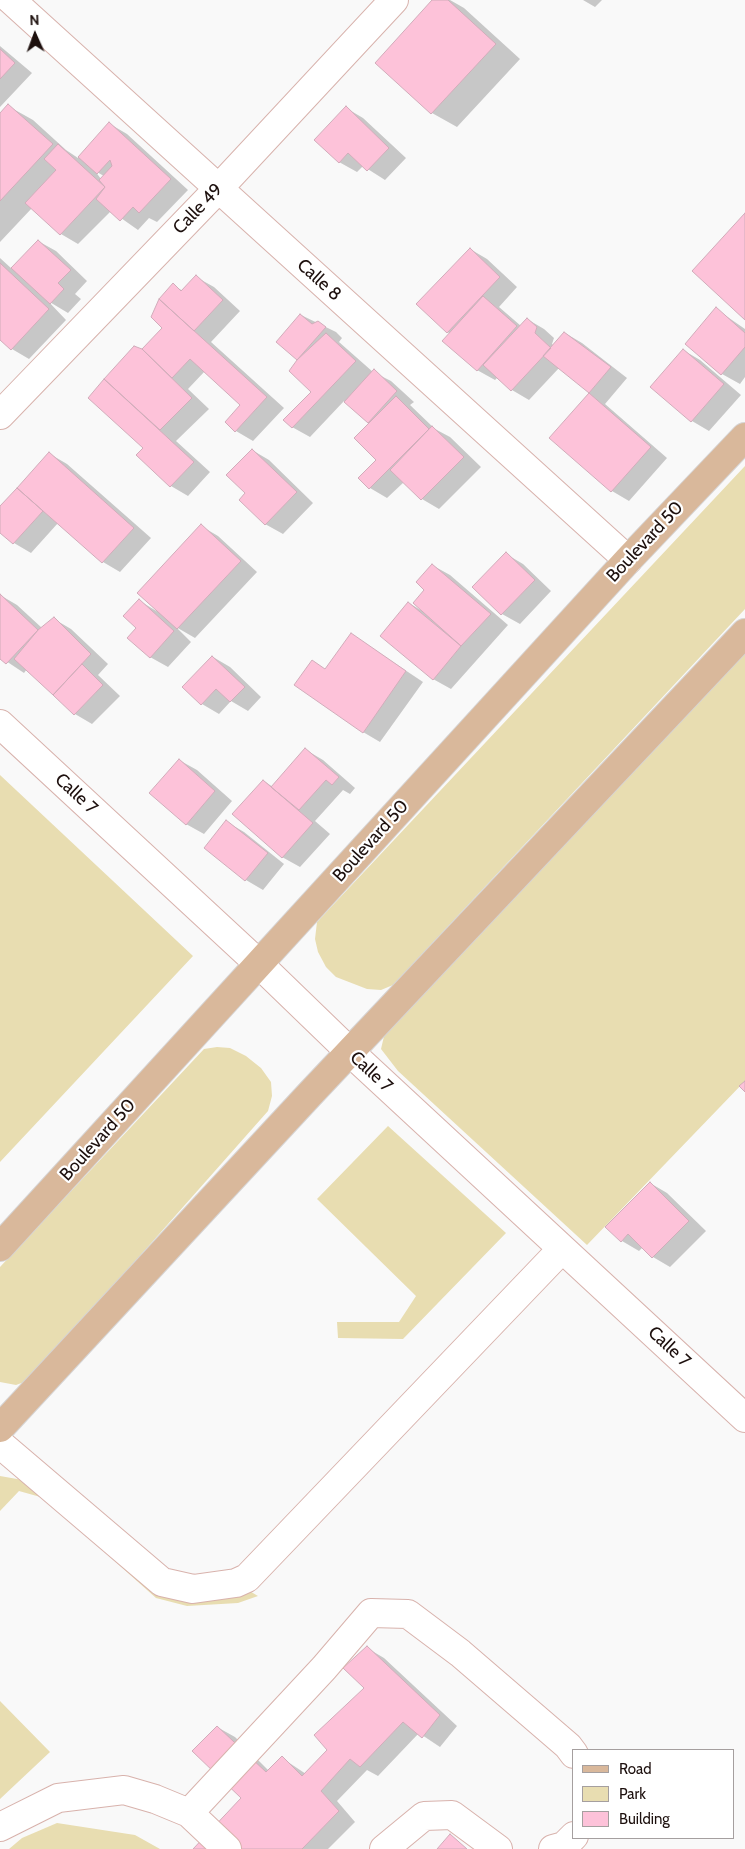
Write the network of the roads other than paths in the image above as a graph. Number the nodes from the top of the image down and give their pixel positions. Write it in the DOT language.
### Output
graph roads {
  1 [pos="11,0"];
  2 [pos="394,0"];
  3 [pos="218,189"];
  4 [pos="0,416"];
  5 [pos="745,437"];
  6 [pos="628,560"];
  7 [pos="745,632"];
  8 [pos="0,724"];
  9 [pos="258,964"];
  10 [pos="350,1052"];
  11 [pos="0,1247"];
  12 [pos="562,1249"];
  13 [pos="743,1412"];
  14 [pos="0,1428"];
  15 [pos="0,1444"];
  16 [pos="572,1751"];
  17 [pos="189,1813"];
  18 [pos="0,1827"];
  19 [pos="572,1838"];
  20 [pos="227,1849"];
  21 [pos="384,1849"];
  22 [pos="498,1849"];
  23 [pos="553,1849"];
  1 -- 3 [label="street, Calle 8"];
  2 -- 3 [label="street, Calle 49"];
  3 -- 4 [label="street, Calle 49"];
  3 -- 6 [label="street, Calle 8"];
  5 -- 6 [label="main road, Boulevard 50"];
  6 -- 9 [label="main road, Boulevard 50"];
  7 -- 10 [label="main road"];
  8 -- 9 [label="street, Calle 7"];
  9 -- 10 [label="street, Calle 7"];
  9 -- 11 [label="main road, Boulevard 50"];
  10 -- 12 [label="street, Calle 7"];
  10 -- 14 [label="main road"];
  12 -- 13 [label="street, Calle 7"];
  12 -- 15 [label="street"];
  16 -- 17 [label="street"];
  17 -- 18 [label="street"];
  17 -- 20 [label="street"];
  19 -- 23 [label="street"];
  21 -- 22 [label="street"];
}
